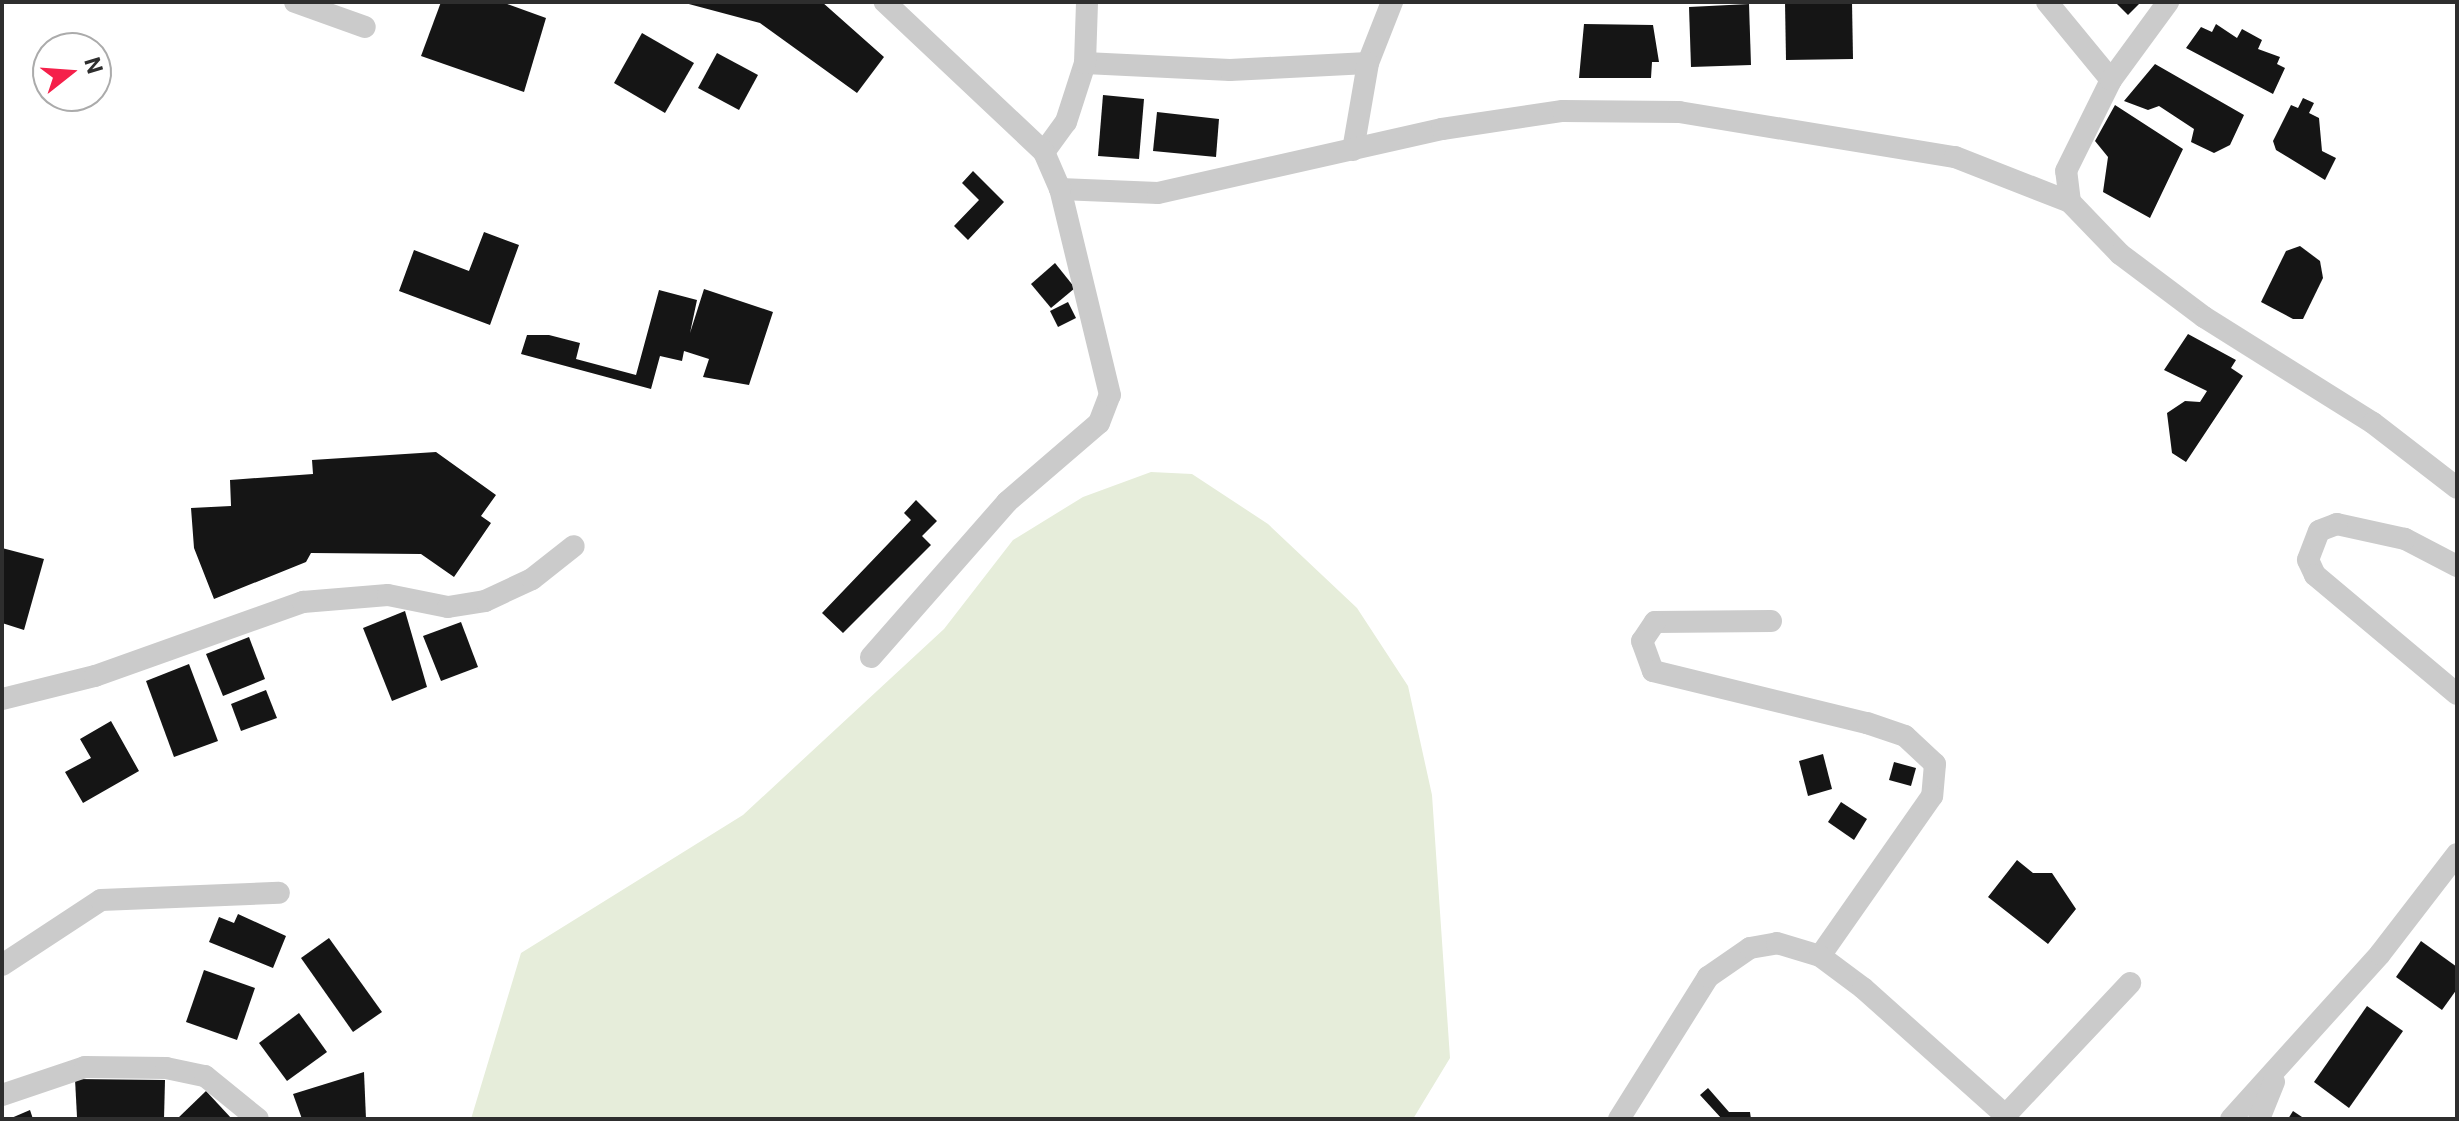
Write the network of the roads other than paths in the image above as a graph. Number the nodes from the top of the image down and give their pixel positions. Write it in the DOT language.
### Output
graph roads {
  1 [pos="295,2"];
  2 [pos="885,2"];
  3 [pos="1087,2"];
  4 [pos="1392,2"];
  5 [pos="2047,2"];
  6 [pos="2168,2"];
  7 [pos="365,27"];
  8 [pos="1085,63"];
  9 [pos="1368,63"];
  10 [pos="2111,80"];
  11 [pos="1353,150"];
  12 [pos="1044,152"];
  13 [pos="2070,161"];
  14 [pos="2036,184"];
  15 [pos="1060,189"];
  16 [pos="2070,202"];
  17 [pos="2457,488"];
  18 [pos="574,546"];
  19 [pos="2457,566"];
  20 [pos="1771,621"];
  21 [pos="871,657"];
  22 [pos="2457,694"];
  23 [pos="2,699"];
  24 [pos="2457,854"];
  25 [pos="279,893"];
  26 [pos="1820,956"];
  27 [pos="2,965"];
  28 [pos="2130,983"];
  29 [pos="2278,1074"];
  30 [pos="2,1095"];
  31 [pos="2004,1117"];
  32 [pos="258,1119"];
  33 [pos="1619,1119"];
  34 [pos="2231,1119"];
  35 [pos="2259,1119"];
  1 -- 7 [label="street"];
  2 -- 12 [label="street"];
  3 -- 8 [label="street"];
  4 -- 9 [label="street"];
  5 -- 10 [label="street"];
  6 -- 10 [label="street"];
  8 -- 9 [label="street"];
  8 -- 12 [label="street"];
  9 -- 11 [label="street"];
  10 -- 13 [label="street"];
  11 -- 14 [label="street"];
  11 -- 15 [label="street"];
  12 -- 15 [label="street"];
  13 -- 14 [label="street"];
  13 -- 16 [label="street"];
  14 -- 16 [label="street"];
  15 -- 21 [label="street"];
  16 -- 17 [label="street"];
  18 -- 23 [label="street"];
  19 -- 22 [label="street"];
  20 -- 26 [label="street"];
  24 -- 29 [label="street"];
  25 -- 27 [label="street"];
  26 -- 31 [label="street"];
  26 -- 33 [label="street"];
  28 -- 31 [label="street"];
  29 -- 34 [label="street"];
  29 -- 35 [label="street"];
  30 -- 32 [label="street"];
}
